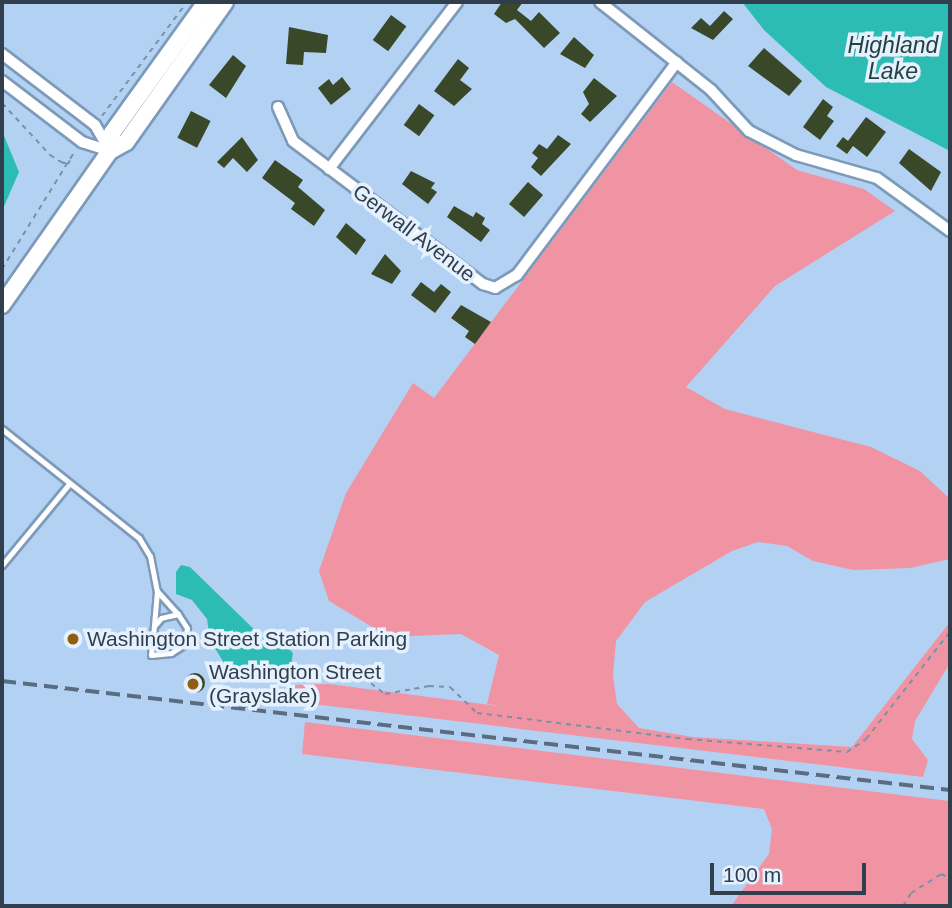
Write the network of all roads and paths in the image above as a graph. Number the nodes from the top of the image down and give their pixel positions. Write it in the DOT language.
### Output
graph roads {
  1 [pos="205,2"];
  2 [pos="225,2"];
  3 [pos="457,2"];
  4 [pos="600,2"];
  5 [pos="2,54"];
  6 [pos="677,62"];
  7 [pos="2,81"];
  8 [pos="2,103"];
  9 [pos="278,107"];
  10 [pos="110,151"];
  11 [pos="72,155"];
  12 [pos="330,169"];
  13 [pos="950,231"];
  14 [pos="2,304"];
  15 [pos="2,429"];
  16 [pos="69,484"];
  17 [pos="2,565"];
  18 [pos="157,591"];
  19 [pos="178,614"];
  20 [pos="154,626"];
  21 [pos="950,632"];
  22 [pos="363,677"];
  23 [pos="950,878"];
  24 [pos="903,906"];
  1 -- 10 [label="main road"];
  2 -- 10 [label="main road"];
  3 -- 12 [label="street"];
  4 -- 6 [label="street"];
  5 -- 10 [label="street"];
  6 -- 12 [label="street, Gerwall Avenue"];
  6 -- 13 [label="street"];
  7 -- 10 [label="street"];
  8 -- 11 [label="path"];
  9 -- 12 [label="street, Gerwall Avenue"];
  10 -- 14 [label="main road"];
  15 -- 16 [label="lane"];
  16 -- 17 [label="lane"];
  16 -- 18 [label="lane"];
  18 -- 19 [label="lane"];
  18 -- 20 [label="lane"];
  19 -- 20 [label="lane"];
  19 -- 20 [label="lane"];
  21 -- 22 [label="path"];
  23 -- 24 [label="path"];
}
